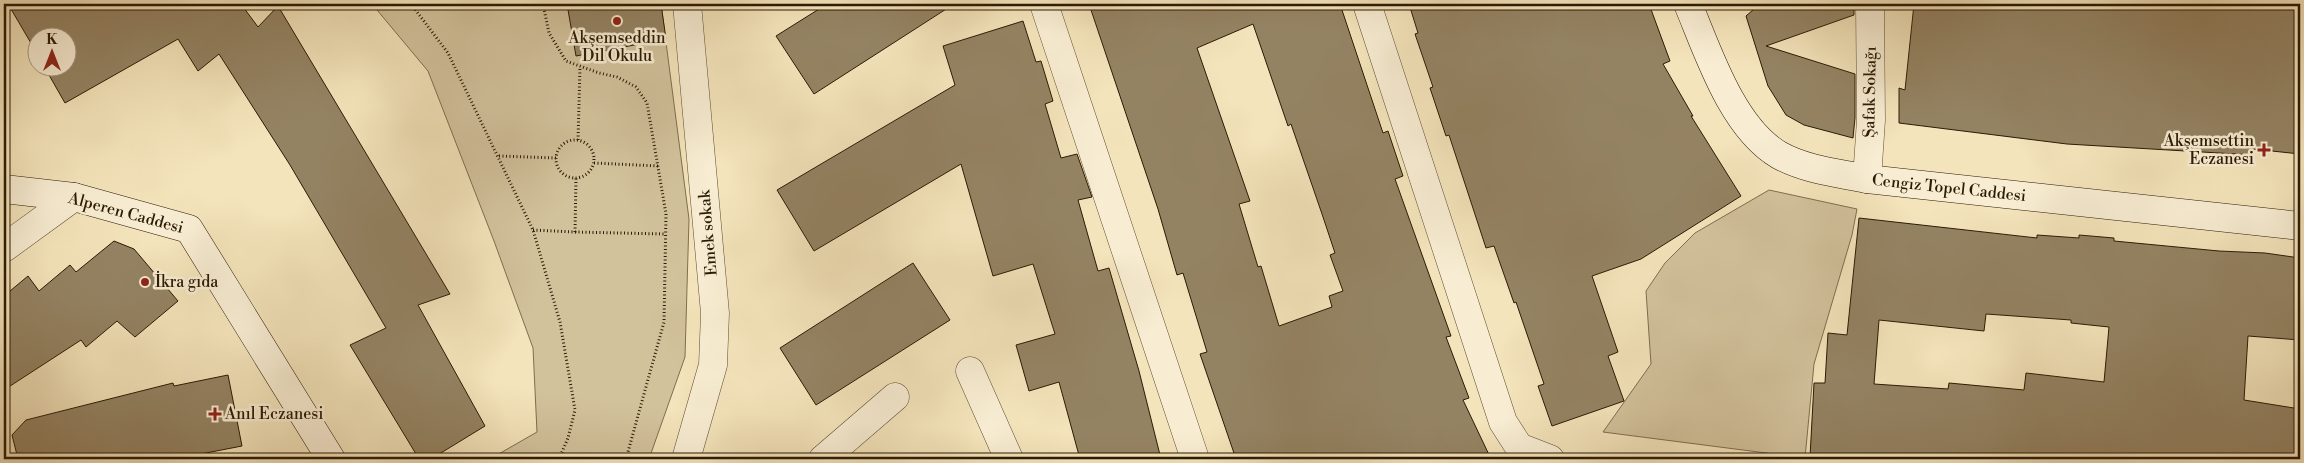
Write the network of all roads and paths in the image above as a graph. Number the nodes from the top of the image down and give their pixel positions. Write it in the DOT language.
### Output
graph roads {
  1 [pos="411,4"];
  2 [pos="543,4"];
  3 [pos="687,4"];
  4 [pos="1044,4"];
  5 [pos="1367,4"];
  6 [pos="1688,4"];
  7 [pos="1870,4"];
  8 [pos="580,67"];
  9 [pos="578,140"];
  10 [pos="498,156"];
  11 [pos="556,158"];
  12 [pos="594,163"];
  13 [pos="658,166"];
  14 [pos="576,178"];
  15 [pos="1867,179"];
  16 [pos="4,189"];
  17 [pos="74,197"];
  18 [pos="2300,226"];
  19 [pos="533,230"];
  20 [pos="575,232"];
  21 [pos="665,234"];
  22 [pos="4,248"];
  23 [pos="970,371"];
  24 [pos="895,397"];
  25 [pos="330,459"];
  26 [pos="559,459"];
  27 [pos="626,459"];
  28 [pos="686,459"];
  29 [pos="823,459"];
  30 [pos="1009,459"];
  31 [pos="1195,459"];
  32 [pos="1550,459"];
  1 -- 10 [label="path"];
  2 -- 8 [label="path"];
  3 -- 28 [label="street, Emek sokak"];
  4 -- 31 [label="street"];
  5 -- 32 [label="street"];
  6 -- 15 [label="street, Cengiz Topel Caddesi"];
  7 -- 15 [label="street, Şafak Sokağı"];
  8 -- 9 [label="path"];
  8 -- 13 [label="path"];
  9 -- 11 [label="path"];
  9 -- 12 [label="path"];
  10 -- 11 [label="path"];
  10 -- 19 [label="path"];
  11 -- 14 [label="path"];
  12 -- 13 [label="path"];
  12 -- 14 [label="path"];
  13 -- 21 [label="path"];
  14 -- 20 [label="path"];
  15 -- 18 [label="street, Cengiz Topel Caddesi"];
  16 -- 17 [label="street, Alperen Caddesi"];
  17 -- 22 [label="street"];
  17 -- 25 [label="street, Alperen Caddesi"];
  19 -- 20 [label="path"];
  19 -- 26 [label="path"];
  20 -- 21 [label="path"];
  21 -- 27 [label="path"];
  23 -- 30 [label="street"];
  24 -- 29 [label="street"];
}
